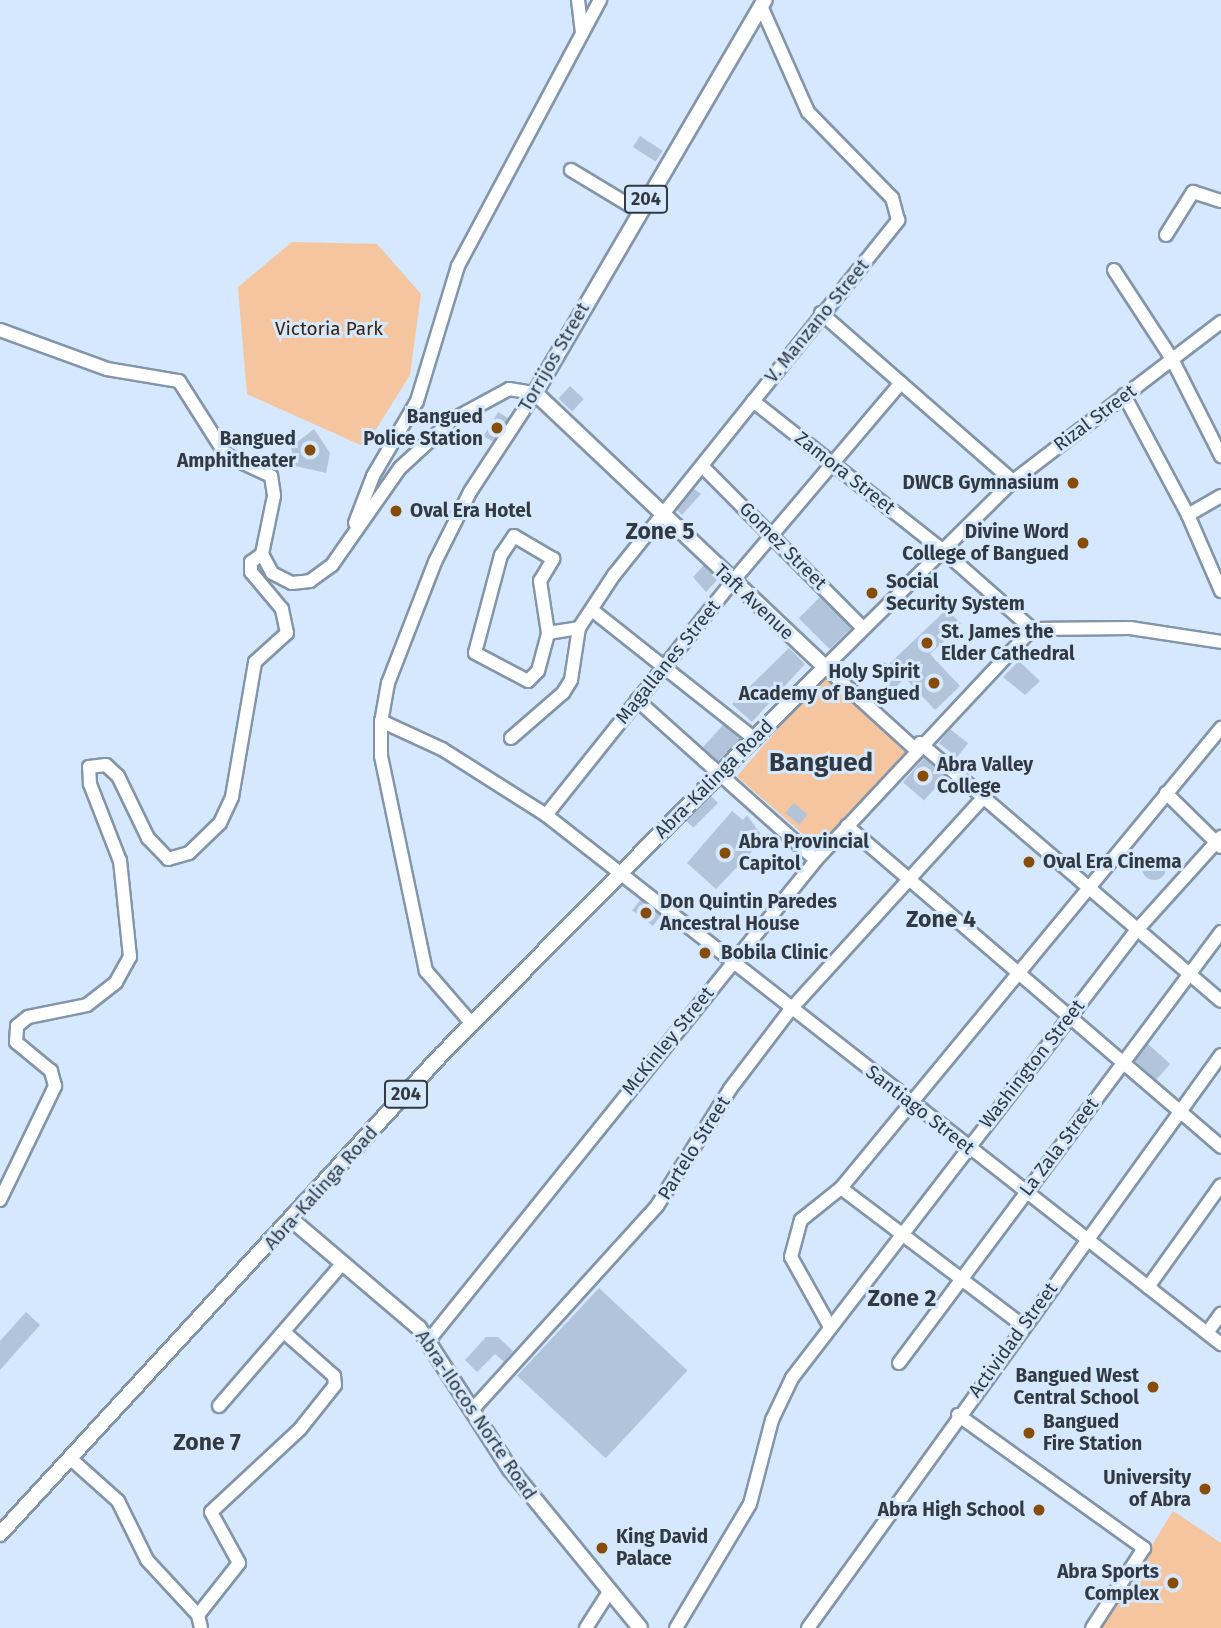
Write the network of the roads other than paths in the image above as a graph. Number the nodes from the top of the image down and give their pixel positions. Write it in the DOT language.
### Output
graph roads {
  1 [pos="578,0"];
  2 [pos="600,0"];
  3 [pos="763,3"];
  4 [pos="582,32"];
  5 [pos="571,170"];
  6 [pos="1221,201"];
  7 [pos="639,211"];
  8 [pos="1167,234"];
  9 [pos="1114,270"];
  10 [pos="821,313"];
  11 [pos="1219,327"];
  12 [pos="0,330"];
  13 [pos="1172,359"];
  14 [pos="901,383"];
  15 [pos="535,393"];
  16 [pos="1124,395"];
  17 [pos="753,401"];
  18 [pos="1221,457"];
  19 [pos="834,464"];
  20 [pos="702,466"];
  21 [pos="1013,481"];
  22 [pos="1221,496"];
  23 [pos="660,514"];
  24 [pos="1188,515"];
  25 [pos="353,532"];
  26 [pos="773,535"];
  27 [pos="940,548"];
  28 [pos="262,554"];
  29 [pos="732,582"];
  30 [pos="1221,591"];
  31 [pos="1006,607"];
  32 [pos="592,610"];
  33 [pos="579,628"];
  34 [pos="863,628"];
  35 [pos="1032,629"];
  36 [pos="548,633"];
  37 [pos="1221,642"];
  38 [pos="1010,650"];
  39 [pos="664,666"];
  40 [pos="825,667"];
  41 [pos="637,700"];
  42 [pos="381,721"];
  43 [pos="1221,728"];
  44 [pos="511,738"];
  45 [pos="755,739"];
  46 [pos="917,746"];
  47 [pos="718,775"];
  48 [pos="1166,793"];
  49 [pos="982,799"];
  50 [pos="546,815"];
  51 [pos="848,826"];
  52 [pos="1219,842"];
  53 [pos="816,860"];
  54 [pos="619,875"];
  55 [pos="907,881"];
  56 [pos="1090,890"];
  57 [pos="1136,931"];
  58 [pos="1221,932"];
  59 [pos="732,963"];
  60 [pos="1189,975"];
  61 [pos="1017,976"];
  62 [pos="1221,1001"];
  63 [pos="792,1009"];
  64 [pos="1067,1019"];
  65 [pos="472,1024"];
  66 [pos="1221,1055"];
  67 [pos="1122,1064"];
  68 [pos="911,1103"];
  69 [pos="1181,1113"];
  70 [pos="968,1147"];
  71 [pos="1221,1147"];
  72 [pos="1221,1185"];
  73 [pos="841,1188"];
  74 [pos="1025,1192"];
  75 [pos="0,1200"];
  76 [pos="292,1220"];
  77 [pos="900,1233"];
  78 [pos="1088,1240"];
  79 [pos="342,1264"];
  80 [pos="960,1280"];
  81 [pos="1148,1287"];
  82 [pos="1221,1314"];
  83 [pos="829,1325"];
  84 [pos="1022,1325"];
  85 [pos="285,1333"];
  86 [pos="1207,1333"];
  87 [pos="429,1340"];
  88 [pos="1221,1344"];
  89 [pos="899,1363"];
  90 [pos="219,1406"];
  91 [pos="473,1409"];
  92 [pos="958,1415"];
  93 [pos="71,1459"];
  94 [pos="0,1534"];
  95 [pos="609,1592"];
  96 [pos="200,1621"];
  97 [pos="586,1628"];
  98 [pos="640,1628"];
  99 [pos="676,1628"];
  100 [pos="808,1628"];
  101 [pos="1093,1628"];
  1 -- 4 [label="street"];
  2 -- 4 [label="street"];
  3 -- 7 [label="main road, Torrijos Street / 204"];
  3 -- 10 [label="street, V. Manzano Street"];
  4 -- 25 [label="street"];
  5 -- 7 [label="street"];
  6 -- 8 [label="street"];
  7 -- 15 [label="main road, Torrijos Street / 204"];
  9 -- 13 [label="street"];
  10 -- 14 [label="street"];
  10 -- 17 [label="street, V. Manzano Street"];
  11 -- 13 [label="street, Rizal Street"];
  12 -- 28 [label="street"];
  13 -- 16 [label="street, Rizal Street"];
  13 -- 18 [label="street"];
  14 -- 19 [label="street, Magallanes Street"];
  14 -- 21 [label="street"];
  15 -- 23 [label="main road, Taft Avenue"];
  15 -- 25 [label="street"];
  15 -- 42 [label="street, Torrijos Street"];
  16 -- 21 [label="street, Rizal Street"];
  16 -- 24 [label="street"];
  17 -- 19 [label="street, Zamora Street"];
  17 -- 20 [label="street, V. Manzano Street"];
  19 -- 26 [label="street, Magallanes Street"];
  19 -- 27 [label="street, Zamora Street"];
  20 -- 23 [label="street, V. Manzano Street"];
  20 -- 26 [label="street, Gomez Street"];
  21 -- 27 [label="street, Rizal Street"];
  22 -- 24 [label="street"];
  23 -- 29 [label="main road, Taft Avenue"];
  23 -- 32 [label="street, V. Manzano Street"];
  24 -- 30 [label="street"];
  25 -- 28 [label="street"];
  26 -- 29 [label="street, Magallanes Street"];
  26 -- 34 [label="street, Gomez Street"];
  27 -- 31 [label="street, Zamora Street"];
  27 -- 34 [label="street, Rizal Street"];
  28 -- 75 [label="street"];
  29 -- 39 [label="street, Magallanes Street"];
  29 -- 40 [label="main road, Taft Avenue"];
  31 -- 35 [label="street, Zamora Street"];
  31 -- 38 [label="street"];
  32 -- 33 [label="street, V. Manzano Street"];
  32 -- 39 [label="street"];
  33 -- 36 [label="street"];
  33 -- 44 [label="street"];
  34 -- 40 [label="street, Rizal Street"];
  35 -- 37 [label="street"];
  35 -- 38 [label="street, McKinley Street"];
  36 -- 36 [label="street"];
  38 -- 46 [label="street, McKinley Street"];
  39 -- 41 [label="street, Magallanes Street"];
  39 -- 45 [label="street"];
  40 -- 45 [label="main road, Abra-Kalinga Road / 204"];
  40 -- 46 [label="street, Taft Avenue"];
  41 -- 47 [label="street"];
  41 -- 50 [label="street, Magallanes Street"];
  42 -- 50 [label="street, Santiago Street"];
  42 -- 65 [label="street, Torrijos Street"];
  43 -- 48 [label="street"];
  45 -- 47 [label="main road, Abra-Kalinga Road / 204"];
  46 -- 49 [label="street, Taft Avenue"];
  46 -- 51 [label="street, McKinley Street"];
  47 -- 53 [label="street"];
  47 -- 54 [label="main road, Abra-Kalinga Road / 204"];
  48 -- 52 [label="street"];
  48 -- 56 [label="street"];
  49 -- 55 [label="street, Partelo Street"];
  49 -- 56 [label="street, Taft Avenue"];
  50 -- 54 [label="street, Santiago Street"];
  51 -- 53 [label="street, McKinley Street"];
  51 -- 55 [label="street"];
  52 -- 57 [label="street, Washington Street"];
  53 -- 59 [label="street, McKinley Street"];
  54 -- 59 [label="street, Santiago Street"];
  54 -- 65 [label="main road, Abra-Kalinga Road / 204"];
  55 -- 61 [label="street"];
  55 -- 63 [label="street, Partelo Street"];
  56 -- 57 [label="street, Taft Avenue"];
  56 -- 61 [label="street"];
  57 -- 60 [label="street, Taft Avenue"];
  57 -- 64 [label="street, Washington Street"];
  58 -- 60 [label="street, La Zala Street"];
  59 -- 63 [label="street, Santiago Street"];
  59 -- 87 [label="street, McKinley Street"];
  60 -- 62 [label="street, Taft Avenue"];
  60 -- 67 [label="street, La Zala Street"];
  61 -- 64 [label="street"];
  61 -- 68 [label="street"];
  63 -- 68 [label="street, Santiago Street"];
  63 -- 91 [label="street, Partelo Street"];
  64 -- 67 [label="street"];
  64 -- 70 [label="street, Washington Street"];
  65 -- 76 [label="main road, Abra-Kalinga Road / 204"];
  66 -- 69 [label="street, Actividad Street"];
  67 -- 69 [label="street"];
  67 -- 74 [label="street, La Zala Street"];
  68 -- 70 [label="street, Santiago Street"];
  68 -- 73 [label="street"];
  69 -- 71 [label="street"];
  69 -- 78 [label="street, Actividad Street"];
  70 -- 74 [label="street, Santiago Street"];
  70 -- 77 [label="street, Washington Street"];
  72 -- 81 [label="street"];
  73 -- 77 [label="street"];
  73 -- 83 [label="street"];
  74 -- 78 [label="street, Santiago Street"];
  74 -- 80 [label="street, La Zala Street"];
  76 -- 79 [label="main road, Abra-Ilocos Norte Road"];
  76 -- 93 [label="main road, Abra-Kalinga Road / 204"];
  77 -- 80 [label="street"];
  77 -- 83 [label="street, Washington Street"];
  78 -- 81 [label="street, Santiago Street"];
  78 -- 84 [label="street, Actividad Street"];
  79 -- 85 [label="street"];
  79 -- 87 [label="main road, Abra-Ilocos Norte Road"];
  80 -- 84 [label="street"];
  80 -- 89 [label="street, La Zala Street"];
  81 -- 86 [label="street, Santiago Street"];
  82 -- 86 [label="street"];
  83 -- 99 [label="street, Washington Street"];
  84 -- 92 [label="street, Actividad Street"];
  85 -- 90 [label="street"];
  85 -- 96 [label="street"];
  86 -- 88 [label="street, Santiago Street"];
  87 -- 91 [label="main road, Abra-Ilocos Norte Road"];
  91 -- 95 [label="main road, Abra-Ilocos Norte Road"];
  92 -- 100 [label="street, Actividad Street"];
  92 -- 101 [label="street"];
  93 -- 94 [label="main road, Abra-Kalinga Road / 204"];
  93 -- 96 [label="street"];
  95 -- 97 [label="street"];
  95 -- 98 [label="main road, Abra-Ilocos Norte Road"];
}
